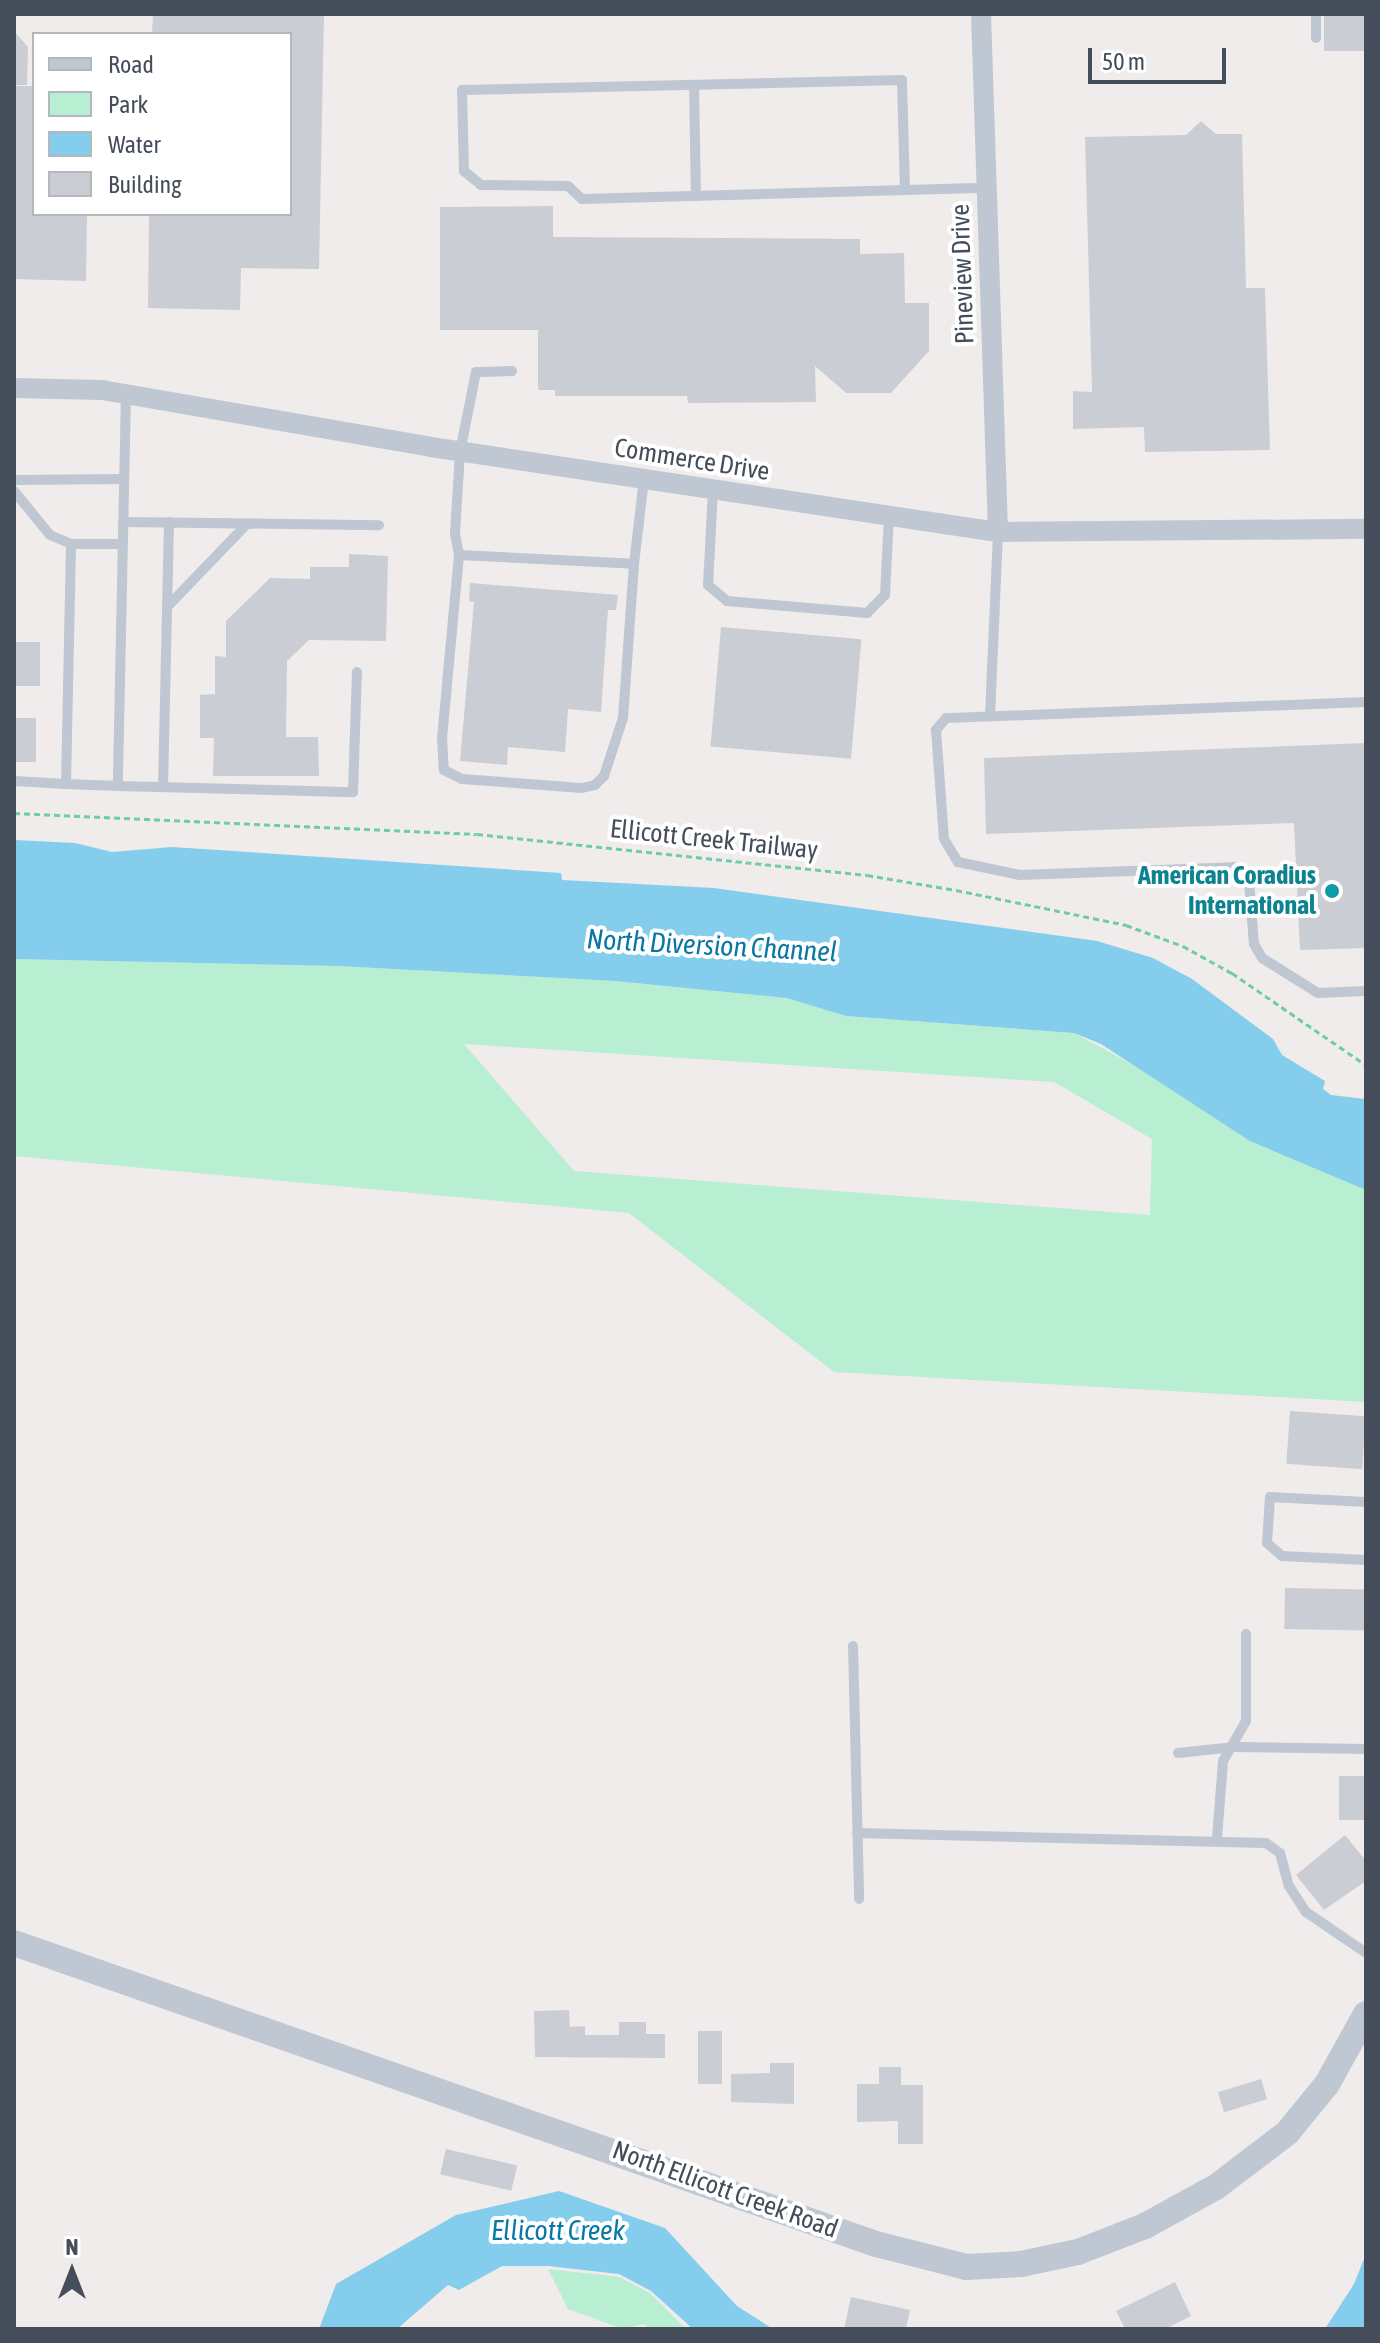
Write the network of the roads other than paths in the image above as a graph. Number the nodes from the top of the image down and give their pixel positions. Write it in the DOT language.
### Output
graph roads {
  1 [pos="981,14"];
  2 [pos="1316,14"];
  3 [pos="1316,38"];
  4 [pos="694,85"];
  5 [pos="986,188"];
  6 [pos="905,190"];
  7 [pos="696,196"];
  8 [pos="512,371"];
  9 [pos="14,388"];
  10 [pos="126,394"];
  11 [pos="460,452"];
  12 [pos="124,479"];
  13 [pos="644,479"];
  14 [pos="14,480"];
  15 [pos="713,490"];
  16 [pos="14,491"];
  17 [pos="889,516"];
  18 [pos="123,522"];
  19 [pos="169,522"];
  20 [pos="248,523"];
  21 [pos="379,525"];
  22 [pos="1366,529"];
  23 [pos="998,532"];
  24 [pos="71,544"];
  25 [pos="123,544"];
  26 [pos="459,555"];
  27 [pos="634,564"];
  28 [pos="168,606"];
  29 [pos="357,672"];
  30 [pos="1366,702"];
  31 [pos="990,716"];
  32 [pos="14,781"];
  33 [pos="66,784"];
  34 [pos="118,786"];
  35 [pos="163,787"];
  36 [pos="1366,991"];
  37 [pos="1366,1502"];
  38 [pos="1366,1560"];
  39 [pos="1246,1634"];
  40 [pos="853,1646"];
  41 [pos="1235,1747"];
  42 [pos="1366,1749"];
  43 [pos="1178,1753"];
  44 [pos="857,1833"];
  45 [pos="1217,1838"];
  46 [pos="859,1899"];
  47 [pos="14,1943"];
  48 [pos="1366,1953"];
  49 [pos="1366,2014"];
  1 -- 5 [label="street, Pineview Drive"];
  2 -- 3 [label="lane"];
  4 -- 6 [label="lane"];
  4 -- 7 [label="lane"];
  4 -- 7 [label="lane"];
  5 -- 6 [label="lane"];
  5 -- 23 [label="street, Pineview Drive"];
  6 -- 7 [label="lane"];
  8 -- 11 [label="lane"];
  9 -- 10 [label="street, Commerce Drive"];
  10 -- 11 [label="street, Commerce Drive"];
  10 -- 12 [label="lane"];
  11 -- 13 [label="street, Commerce Drive"];
  11 -- 26 [label="lane"];
  12 -- 14 [label="lane"];
  12 -- 18 [label="lane"];
  13 -- 15 [label="street, Commerce Drive"];
  13 -- 27 [label="lane"];
  15 -- 17 [label="street, Commerce Drive"];
  15 -- 17 [label="lane"];
  16 -- 24 [label="lane"];
  17 -- 23 [label="street, Commerce Drive"];
  18 -- 19 [label="lane"];
  18 -- 25 [label="lane"];
  19 -- 20 [label="lane"];
  19 -- 28 [label="lane"];
  20 -- 21 [label="lane"];
  20 -- 28 [label="lane"];
  22 -- 23 [label="street, Commerce Drive"];
  23 -- 31 [label="lane"];
  24 -- 25 [label="lane"];
  24 -- 33 [label="lane"];
  25 -- 34 [label="lane"];
  26 -- 27 [label="lane"];
  26 -- 27 [label="lane"];
  28 -- 35 [label="lane"];
  29 -- 35 [label="lane"];
  30 -- 31 [label="lane"];
  31 -- 36 [label="lane"];
  32 -- 33 [label="lane"];
  33 -- 34 [label="lane"];
  34 -- 35 [label="lane"];
  37 -- 38 [label="lane"];
  39 -- 41 [label="lane"];
  40 -- 44 [label="lane"];
  41 -- 42 [label="lane"];
  41 -- 43 [label="lane"];
  41 -- 45 [label="lane"];
  44 -- 45 [label="lane"];
  44 -- 46 [label="lane"];
  45 -- 48 [label="lane"];
  47 -- 49 [label="street, North Ellicott Creek Road"];
}
